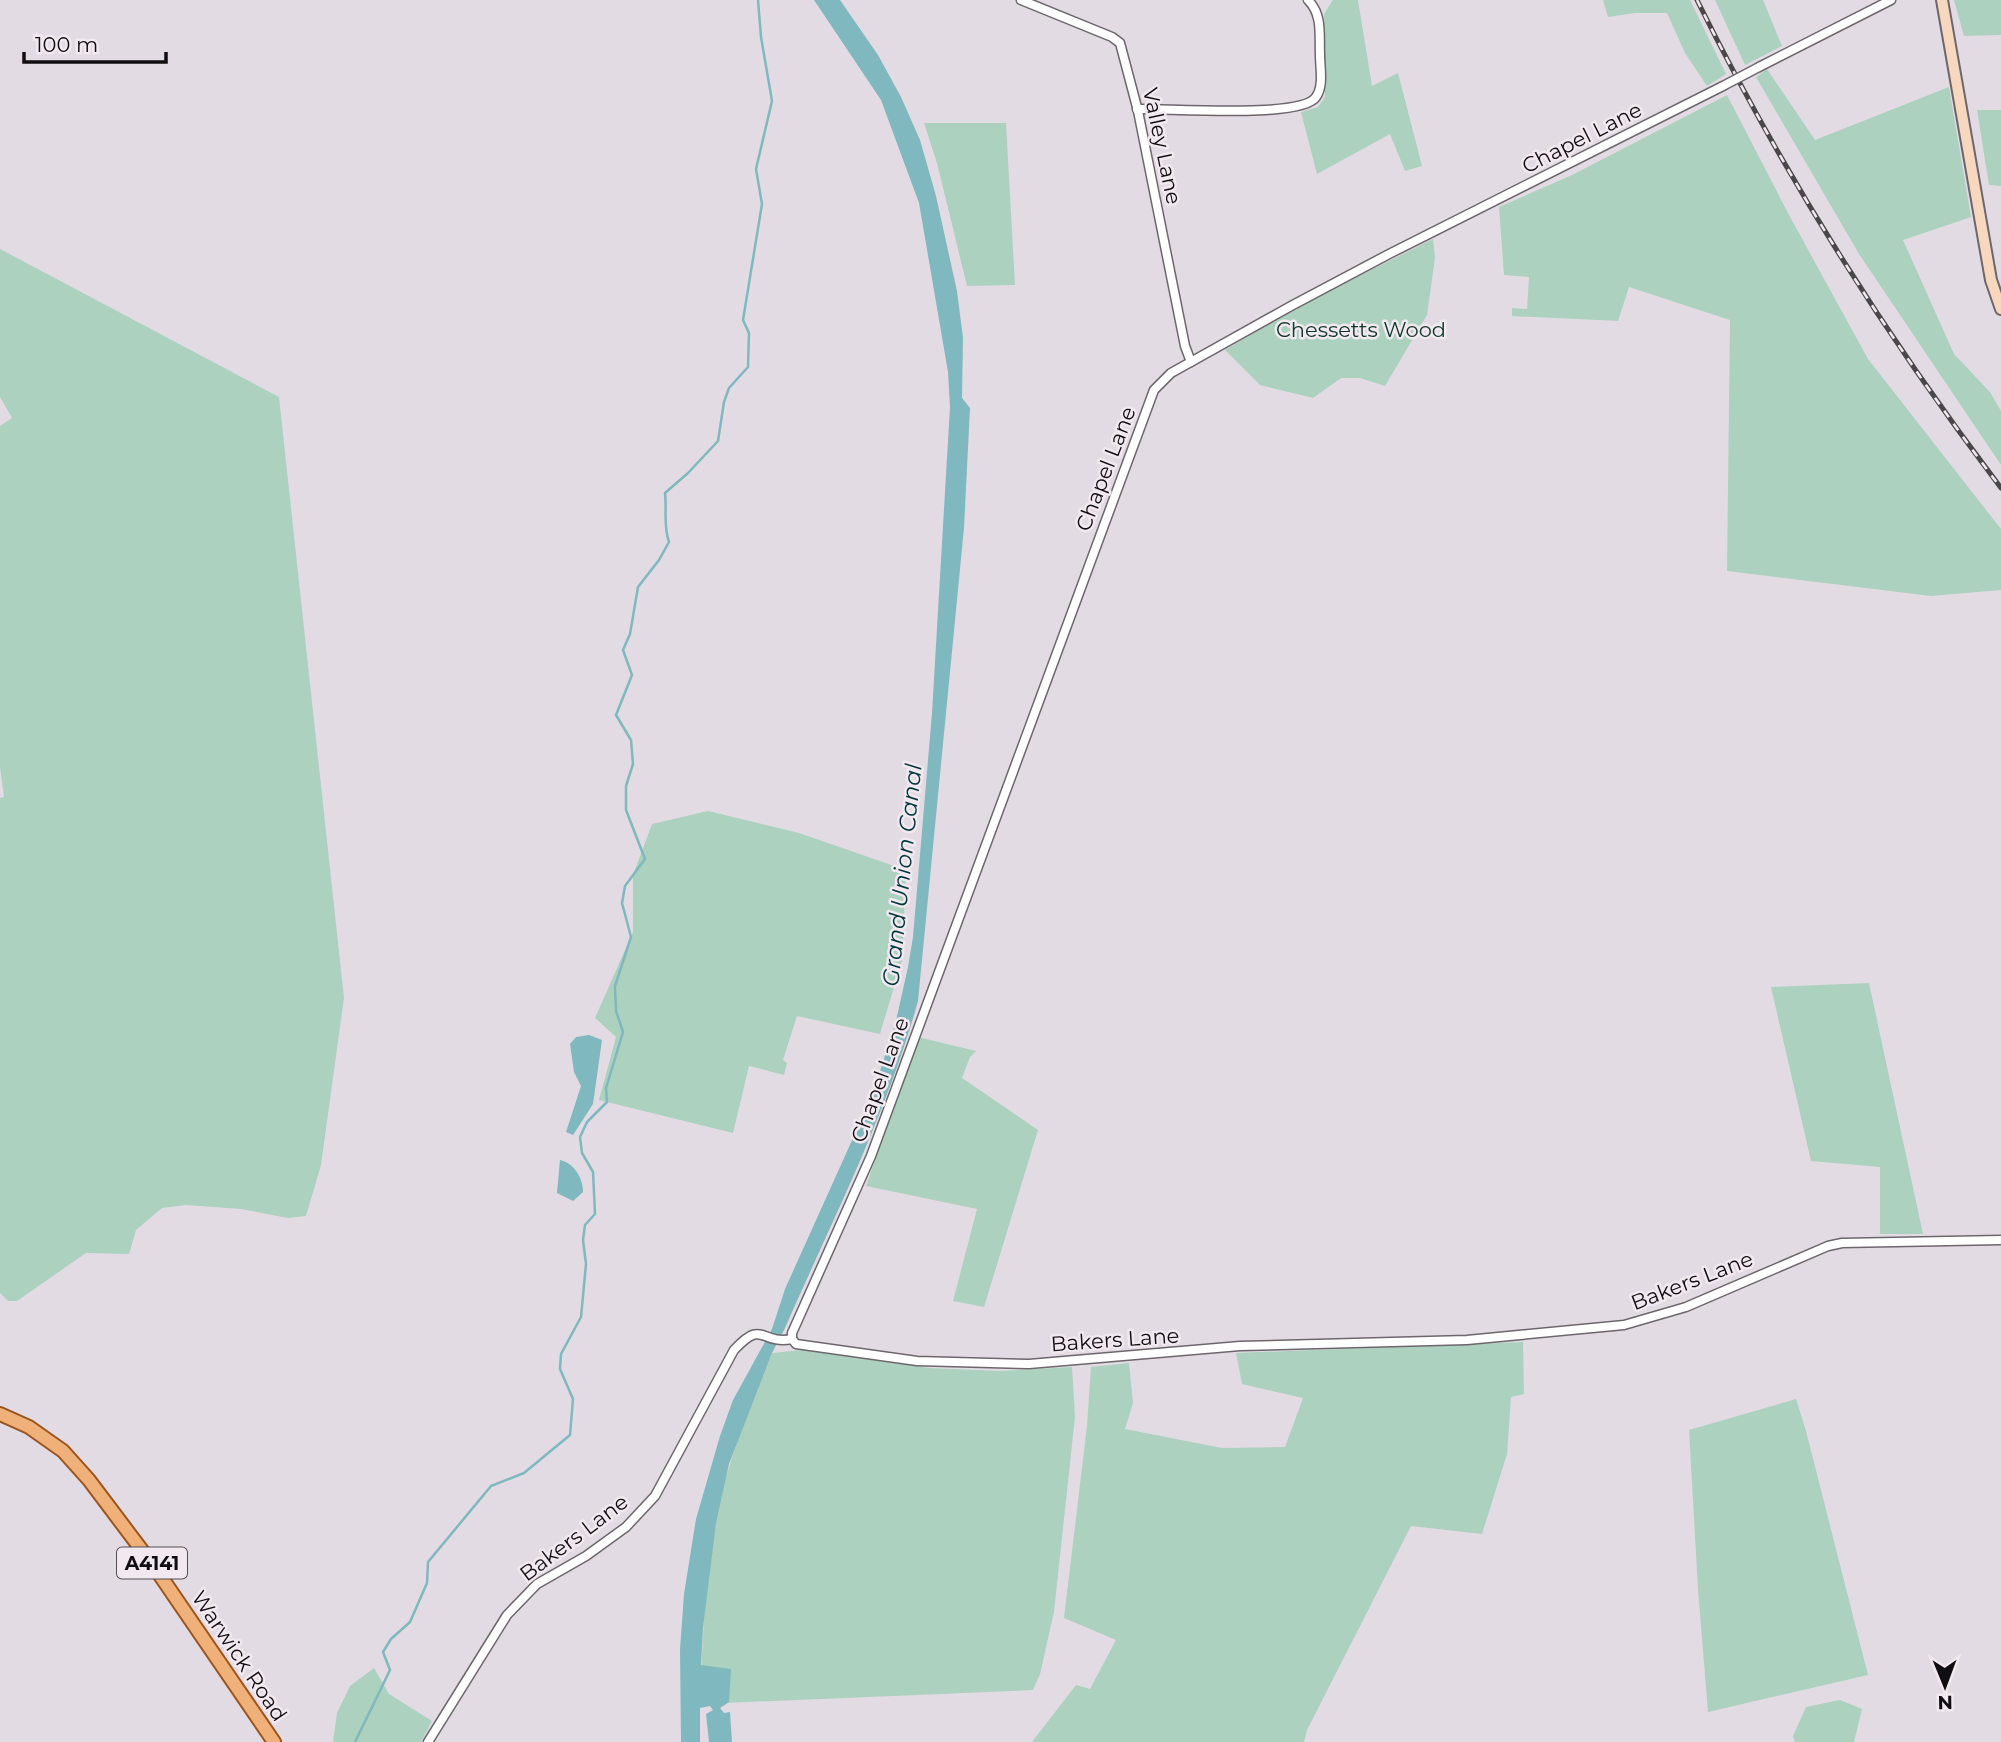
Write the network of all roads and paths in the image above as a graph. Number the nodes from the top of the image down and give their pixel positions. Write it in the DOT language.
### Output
graph roads {
  1 [pos="1021,0"];
  2 [pos="1308,0"];
  3 [pos="1891,0"];
  4 [pos="1942,0"];
  5 [pos="1137,109"];
  6 [pos="2001,309"];
  7 [pos="1191,362"];
  8 [pos="2001,1240"];
  9 [pos="792,1339"];
  10 [pos="0,1414"];
  11 [pos="274,1742"];
  12 [pos="428,1742"];
  1 -- 5 [label="street, Valley Lane"];
  2 -- 5 [label="street"];
  3 -- 7 [label="street, Chapel Lane, bridge"];
  4 -- 6 [label="street"];
  5 -- 7 [label="street, Valley Lane"];
  7 -- 9 [label="street, Chapel Lane"];
  8 -- 9 [label="street, Bakers Lane"];
  9 -- 12 [label="street, Bakers Lane"];
  10 -- 11 [label="main road, Warwick Road / A4141"];
}
